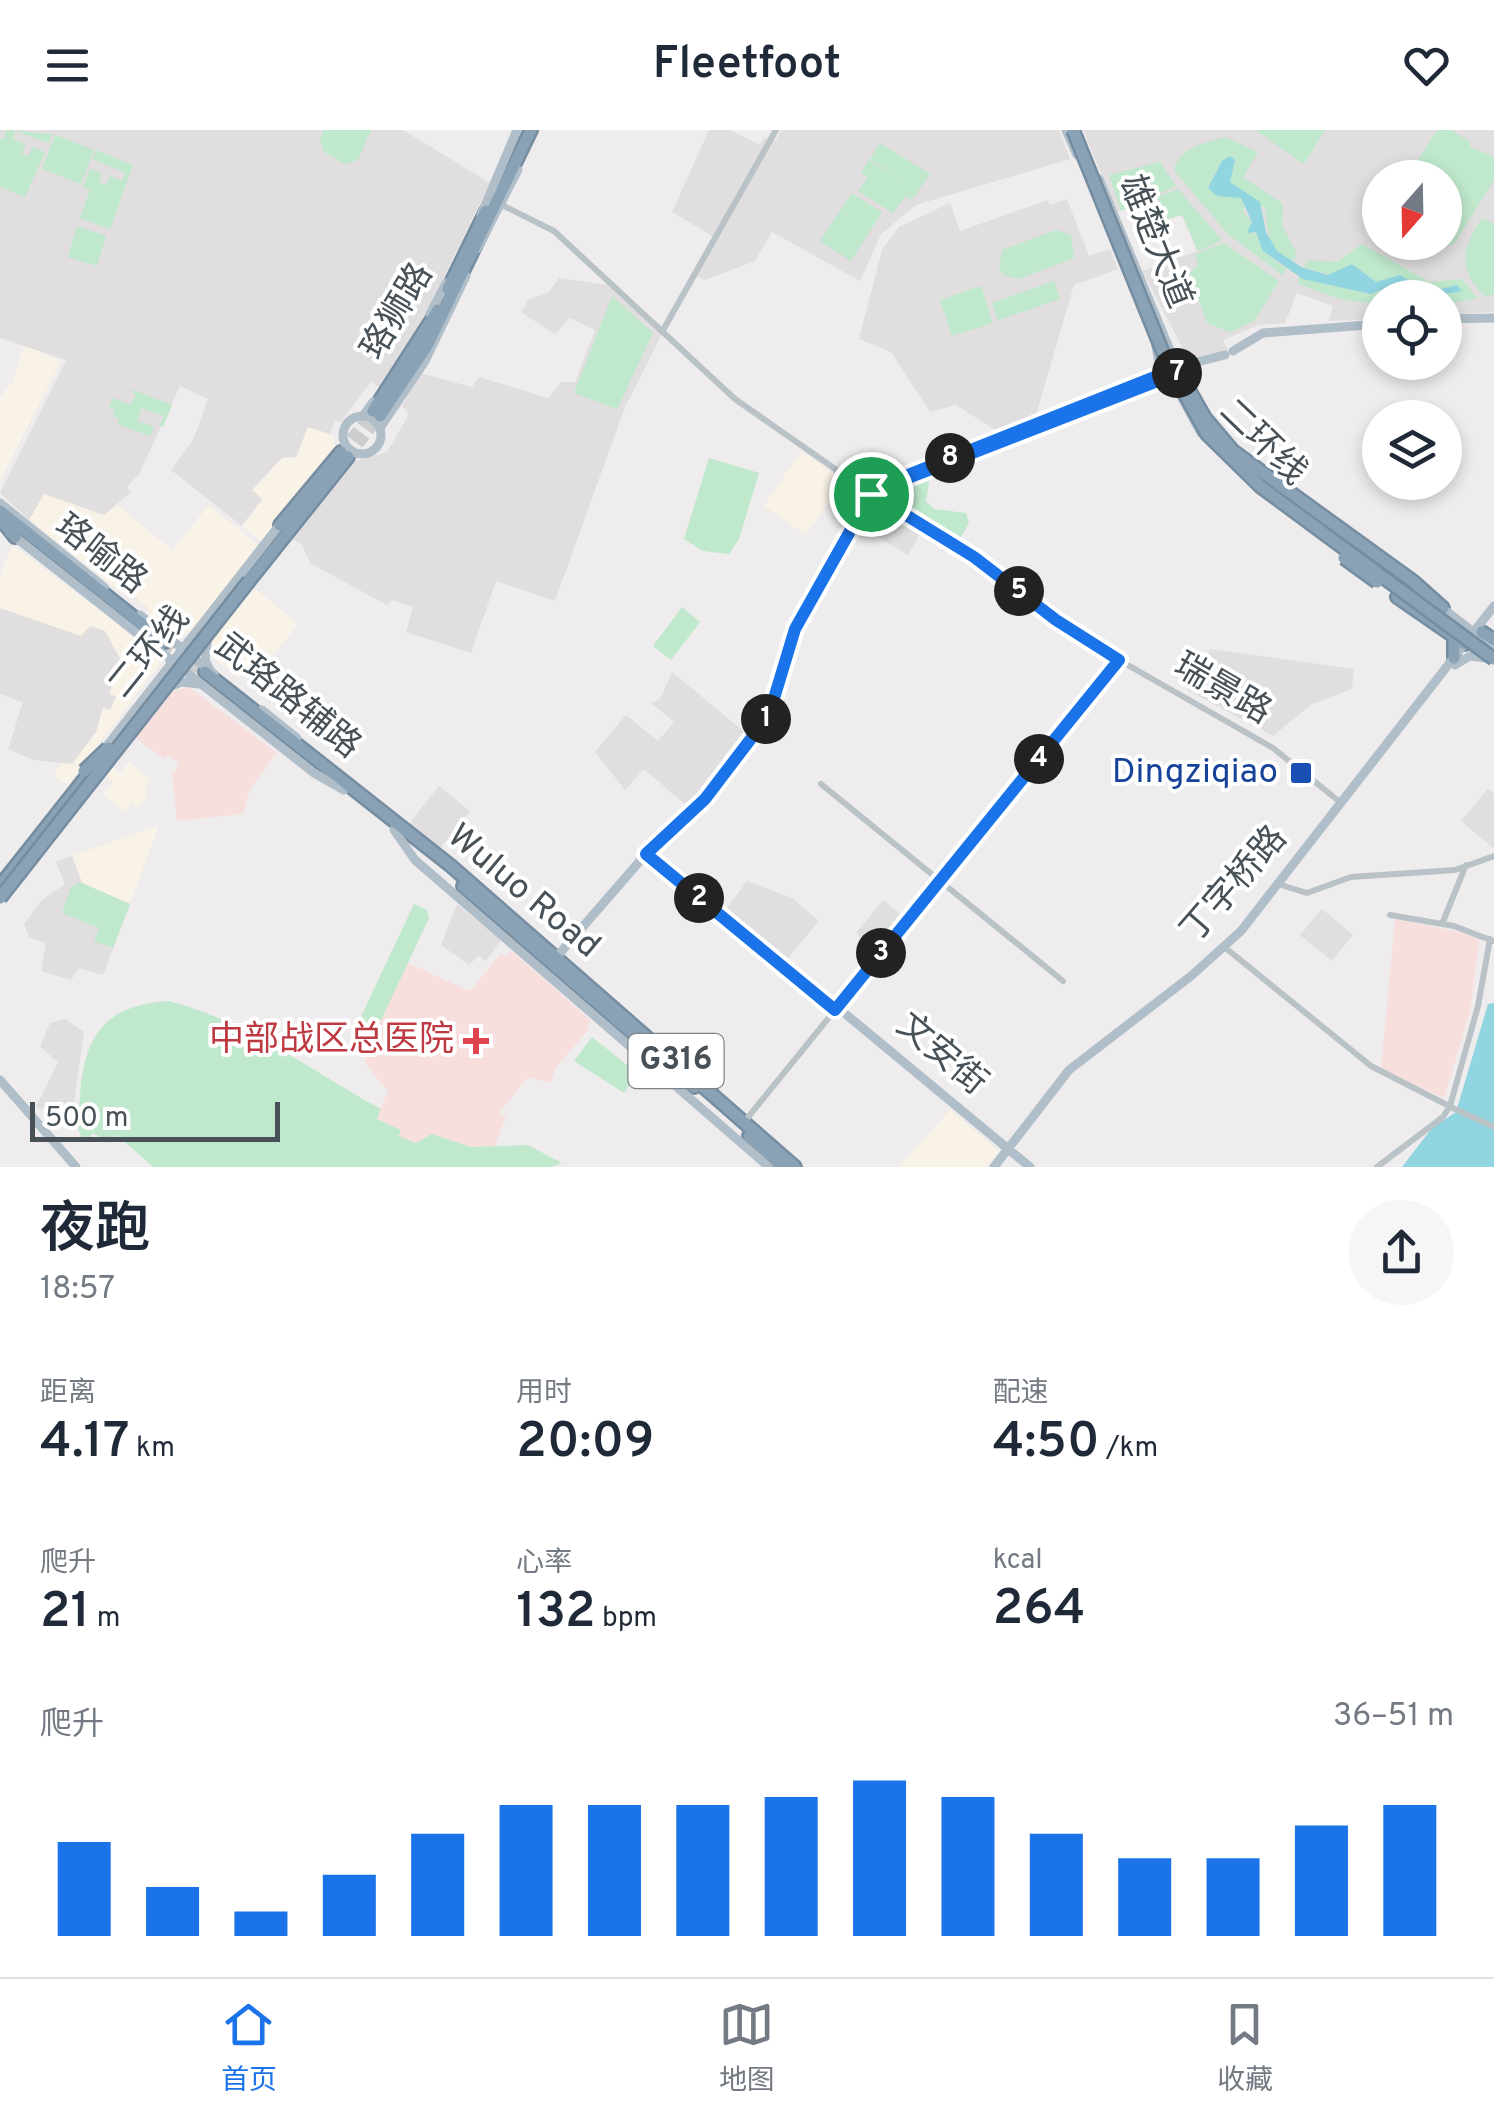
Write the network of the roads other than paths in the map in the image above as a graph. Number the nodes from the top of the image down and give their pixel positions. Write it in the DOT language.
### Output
graph roads {
  1 [pos="527,130"];
  2 [pos="776,130"];
  3 [pos="1074,130"];
  4 [pos="502,205"];
  5 [pos="476,252"];
  6 [pos="464,264"];
  7 [pos="1494,320"];
  8 [pos="1462,321"];
  9 [pos="1362,326"];
  10 [pos="662,332"];
  11 [pos="1155,340"];
  12 [pos="1230,354"];
  13 [pos="1173,368"];
  14 [pos="1153,378"];
  15 [pos="375,417"];
  16 [pos="347,452"];
  17 [pos="1261,486"];
  18 [pos="873,496"];
  19 [pos="0,503"];
  20 [pos="1,517"];
  21 [pos="280,526"];
  22 [pos="33,529"];
  23 [pos="15,537"];
  24 [pos="270,552"];
  25 [pos="247,579"];
  26 [pos="1443,608"];
  27 [pos="1485,623"];
  28 [pos="198,630"];
  29 [pos="209,634"];
  30 [pos="162,643"];
  31 [pos="1463,643"];
  32 [pos="187,652"];
  33 [pos="1492,654"];
  34 [pos="1119,660"];
  35 [pos="1454,661"];
  36 [pos="176,666"];
  37 [pos="203,675"];
  38 [pos="162,684"];
  39 [pos="133,729"];
  40 [pos="104,754"];
  41 [pos="821,784"];
  42 [pos="71,790"];
  43 [pos="350,790"];
  44 [pos="1340,802"];
  45 [pos="57,822"];
  46 [pos="394,830"];
  47 [pos="649,854"];
  48 [pos="1494,856"];
  49 [pos="1466,866"];
  50 [pos="942,879"];
  51 [pos="1279,885"];
  52 [pos="0,891"];
  53 [pos="505,904"];
  54 [pos="470,905"];
  55 [pos="1390,915"];
  56 [pos="496,916"];
  57 [pos="518,924"];
  58 [pos="1442,924"];
  59 [pos="1492,940"];
  60 [pos="1228,950"];
  61 [pos="556,961"];
  62 [pos="1064,981"];
  63 [pos="836,1008"];
  64 [pos="0,1080"];
  65 [pos="0,1089"];
  66 [pos="1451,1107"];
  67 [pos="744,1122"];
  68 [pos="1494,1127"];
  69 [pos="1008,1151"];
  70 [pos="68,1167"];
  71 [pos="76,1167"];
  72 [pos="769,1167"];
  73 [pos="783,1167"];
  74 [pos="794,1167"];
  75 [pos="996,1167"];
  76 [pos="1027,1167"];
  77 [pos="1377,1167"];
  1 -- 4 [label="main road, 珞狮路"];
  1 -- 5 [label="highway"];
  1 -- 6 [label="highway"];
  2 -- 10 [label="street"];
  3 -- 11 [label="main road"];
  3 -- 13 [label="highway, bridge"];
  3 -- 17 [label="highway, 二环线, bridge"];
  4 -- 5 [label="main road, 珞狮路"];
  4 -- 10 [label="street, 瑞景路"];
  5 -- 6 [label="highway"];
  6 -- 15 [label="highway"];
  6 -- 15 [label="highway"];
  6 -- 15 [label="main road, 珞狮路"];
  6 -- 15 [label="main road, 珞狮路"];
  7 -- 8 [label="main road"];
  9 -- 12 [label="main road"];
  10 -- 18 [label="street, 瑞景路"];
  11 -- 13 [label="main road"];
  11 -- 14 [label="main road"];
  12 -- 13 [label="main road"];
  12 -- 13 [label="main road"];
  13 -- 14 [label="main road"];
  13 -- 18 [label="main road"];
  13 -- 26 [label="main road"];
  13 -- 26 [label="highway, bridge"];
  13 -- 31 [label="main road"];
  13 -- 33 [label="highway, bridge"];
  14 -- 18 [label="main road"];
  15 -- 16 [label="main road"];
  15 -- 16 [label="main road"];
  16 -- 21 [label="highway"];
  16 -- 24 [label="highway"];
  16 -- 25 [label="highway, 二环线"];
  17 -- 31 [label="highway, bridge"];
  17 -- 33 [label="highway, 二环线, bridge"];
  18 -- 34 [label="street, 瑞景路"];
  18 -- 47 [label="main road"];
  19 -- 22 [label="main road"];
  20 -- 22 [label="highway"];
  20 -- 23 [label="highway"];
  20 -- 30 [label="highway, 珞喻路"];
  21 -- 24 [label="main road"];
  22 -- 30 [label="main road"];
  23 -- 30 [label="main road"];
  24 -- 25 [label="highway, 二环线"];
  24 -- 28 [label="main road"];
  24 -- 29 [label="main road"];
  25 -- 40 [label="highway, 二环线, bridge"];
  25 -- 45 [label="highway, 二环线, bridge"];
  26 -- 27 [label="main road"];
  27 -- 31 [label="main road"];
  27 -- 33 [label="highway"];
  28 -- 30 [label="main road"];
  28 -- 32 [label="main road"];
  29 -- 32 [label="main road"];
  29 -- 37 [label="main road"];
  30 -- 32 [label="main road, 武珞路辅路"];
  30 -- 36 [label="main road, 武珞路辅路"];
  30 -- 38 [label="main road"];
  31 -- 33 [label="main road"];
  31 -- 35 [label="highway"];
  32 -- 36 [label="main road"];
  32 -- 37 [label="main road, 武珞路辅路"];
  33 -- 35 [label="main road"];
  34 -- 44 [label="street, 瑞景路"];
  34 -- 50 [label="street"];
  35 -- 44 [label="main road, 丁字桥路"];
  35 -- 51 [label="main road, 丁字桥路"];
  36 -- 37 [label="main road, 武珞路辅路"];
  36 -- 38 [label="main road"];
  37 -- 38 [label="main road"];
  37 -- 43 [label="highway, Wuluo Road / G316"];
  38 -- 39 [label="main road"];
  38 -- 42 [label="main road"];
  39 -- 45 [label="highway, bridge"];
  39 -- 52 [label="main road"];
  40 -- 42 [label="highway, bridge"];
  40 -- 52 [label="highway, 二环线, bridge"];
  41 -- 50 [label="street"];
  42 -- 52 [label="main road"];
  43 -- 46 [label="highway, Wuluo Road / G316"];
  43 -- 57 [label="highway, Wuluo Road / G316"];
  44 -- 51 [label="main road, 丁字桥路"];
  45 -- 52 [label="highway, 二环线, bridge"];
  46 -- 54 [label="main road"];
  46 -- 56 [label="highway, Wuluo Road / G316"];
  47 -- 61 [label="main road"];
  47 -- 63 [label="main road, 文安街"];
  48 -- 49 [label="street"];
  49 -- 51 [label="street"];
  49 -- 58 [label="street"];
  50 -- 62 [label="street"];
  50 -- 63 [label="street"];
  51 -- 60 [label="main road, 丁字桥路"];
  51 -- 69 [label="main road, 丁字桥路"];
  53 -- 57 [label="highway"];
  54 -- 56 [label="highway"];
  54 -- 72 [label="main road"];
  55 -- 58 [label="street"];
  56 -- 61 [label="highway, Wuluo Road / G316"];
  57 -- 61 [label="highway, Wuluo Road / G316"];
  58 -- 59 [label="street"];
  59 -- 66 [label="street"];
  60 -- 66 [label="street"];
  60 -- 69 [label="main road, 丁字桥路"];
  61 -- 67 [label="highway, Wuluo Road / G316"];
  61 -- 73 [label="highway, Wuluo Road / G316"];
  63 -- 67 [label="street"];
  63 -- 69 [label="main road, 文安街"];
  64 -- 71 [label="main road"];
  65 -- 70 [label="main road"];
  66 -- 68 [label="street, bridge"];
  66 -- 77 [label="street"];
  67 -- 74 [label="highway, Wuluo Road / G316"];
  69 -- 75 [label="main road, 丁字桥路"];
  69 -- 76 [label="main road, 文安街"];
}
